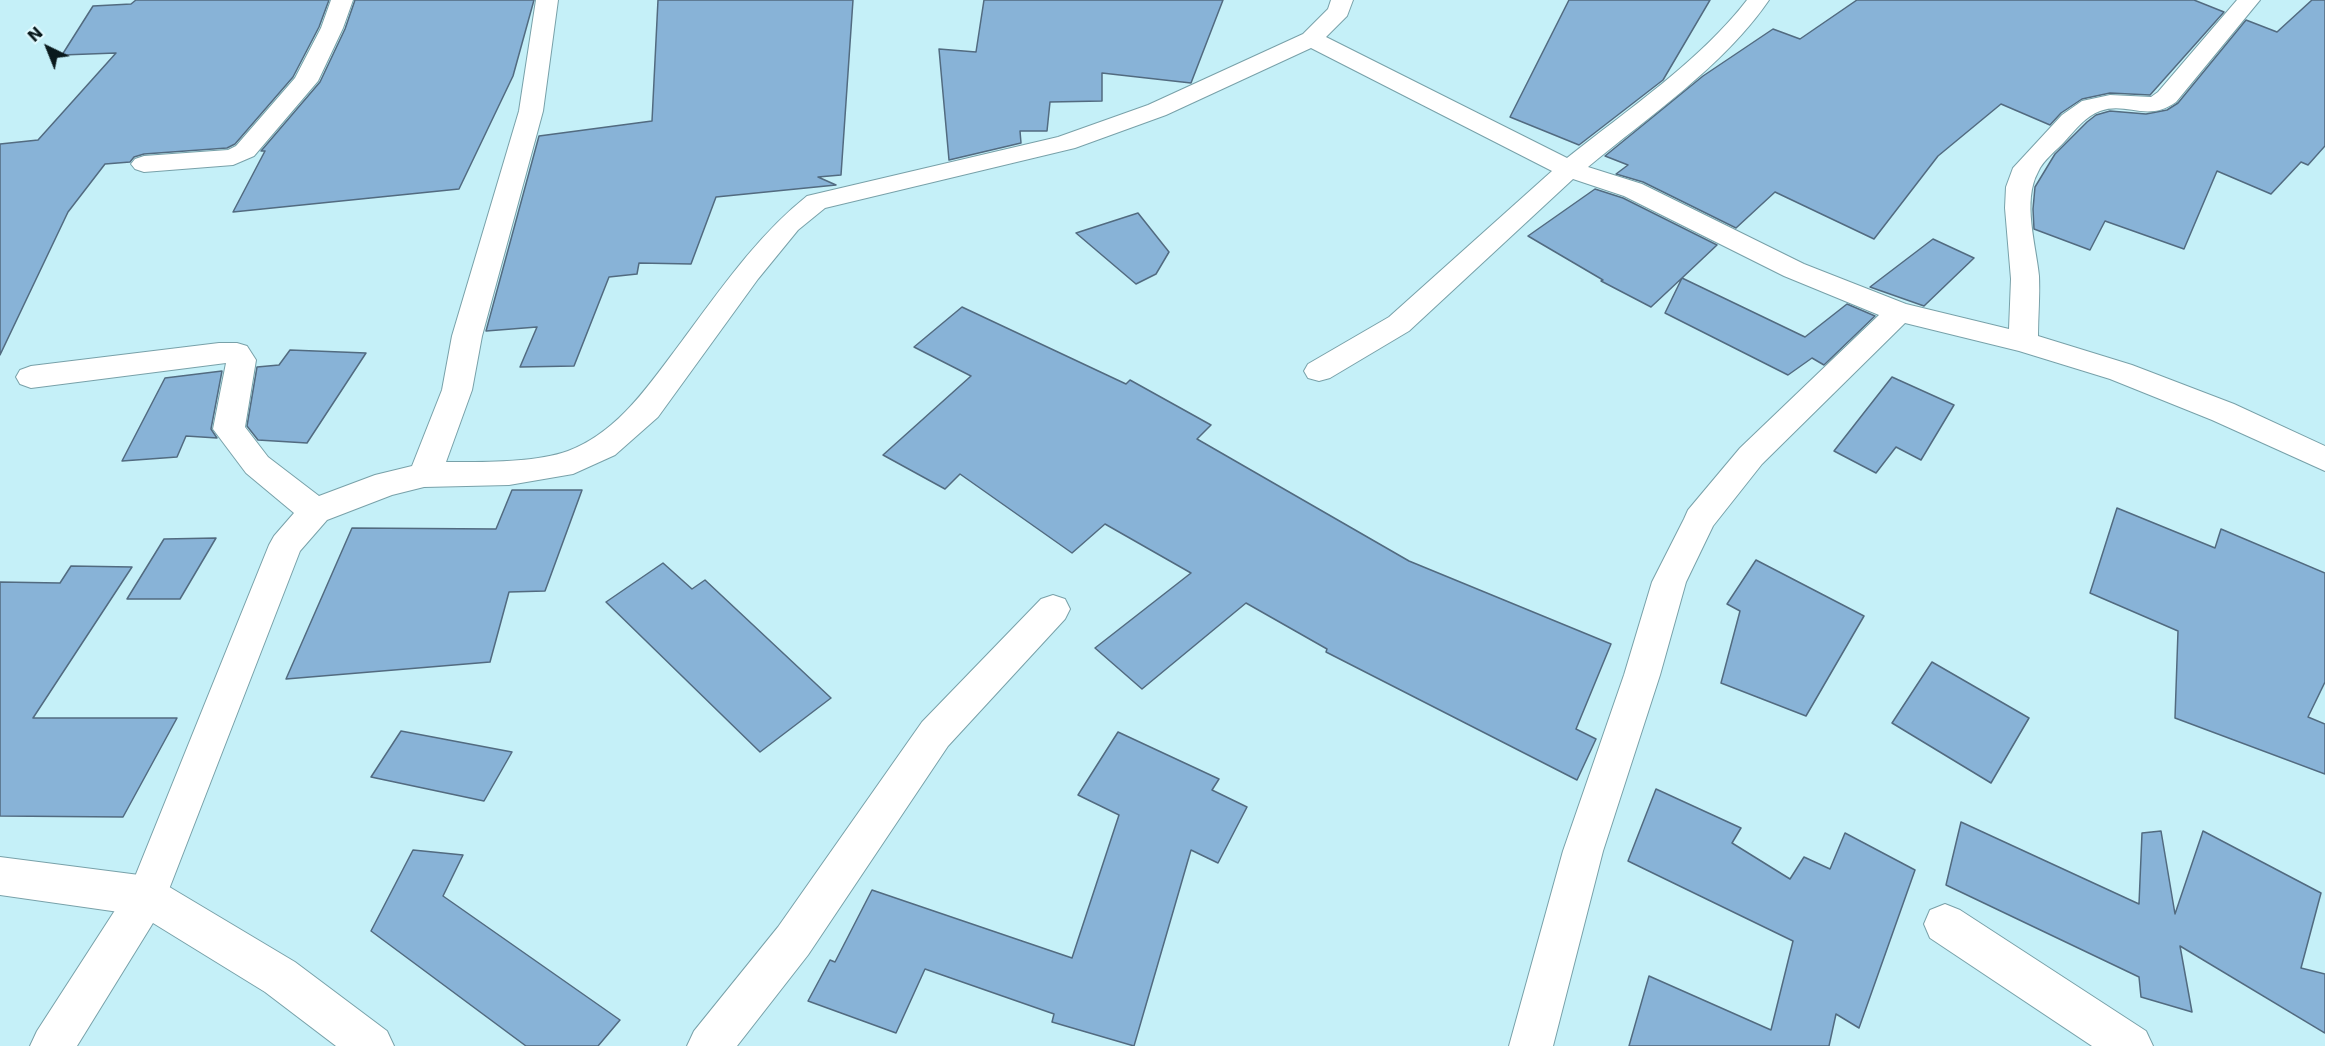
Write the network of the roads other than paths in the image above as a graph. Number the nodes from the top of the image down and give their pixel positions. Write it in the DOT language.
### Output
graph roads {
  1 [pos="342,0"];
  2 [pos="547,0"];
  3 [pos="1342,0"];
  4 [pos="1758,0"];
  5 [pos="2249,0"];
  6 [pos="1311,39"];
  7 [pos="144,164"];
  8 [pos="1569,169"];
  9 [pos="1899,312"];
  10 [pos="2023,342"];
  11 [pos="1318,371"];
  12 [pos="31,377"];
  13 [pos="2325,459"];
  14 [pos="424,475"];
  15 [pos="315,511"];
  16 [pos="1053,609"];
  17 [pos="0,876"];
  18 [pos="147,896"];
  19 [pos="1945,924"];
  20 [pos="52,1046"];
  21 [pos="372,1046"];
  22 [pos="709,1046"];
  23 [pos="1531,1046"];
  24 [pos="2131,1046"];
  1 -- 7 [label="street"];
  2 -- 14 [label="street"];
  3 -- 6 [label="street"];
  4 -- 8 [label="street"];
  5 -- 10 [label="street"];
  6 -- 8 [label="street"];
  6 -- 14 [label="street"];
  8 -- 9 [label="street"];
  8 -- 11 [label="street"];
  9 -- 10 [label="street"];
  9 -- 23 [label="street"];
  10 -- 13 [label="street"];
  12 -- 15 [label="street"];
  14 -- 15 [label="street"];
  15 -- 18 [label="street"];
  16 -- 22 [label="street"];
  17 -- 18 [label="street"];
  18 -- 20 [label="street"];
  18 -- 21 [label="street"];
  19 -- 24 [label="street"];
}
